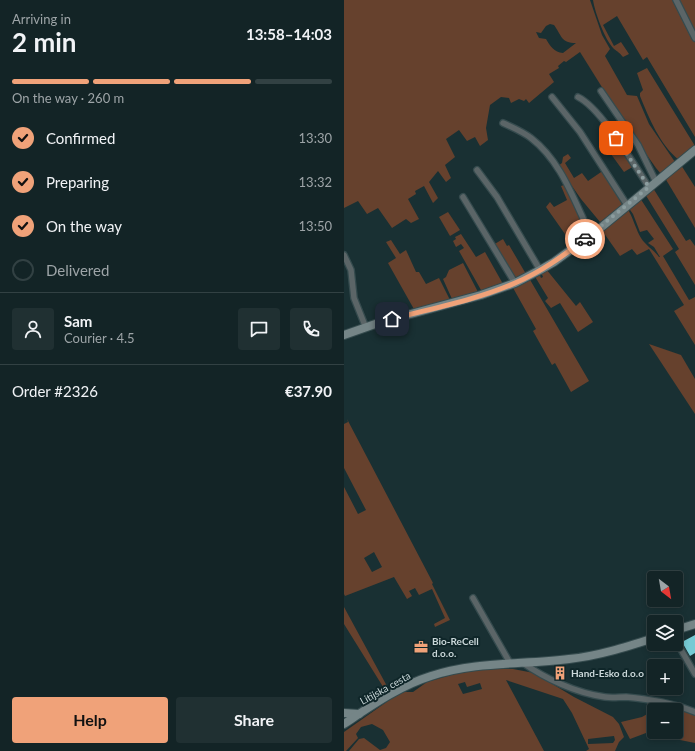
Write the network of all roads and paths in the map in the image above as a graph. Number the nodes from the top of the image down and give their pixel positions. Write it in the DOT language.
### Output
graph roads {
  1 [pos="676,0"];
  2 [pos="695,38"];
  3 [pos="600,91"];
  4 [pos="552,98"];
  5 [pos="578,98"];
  6 [pos="503,123"];
  7 [pos="695,150"];
  8 [pos="477,170"];
  9 [pos="656,182"];
  10 [pos="649,187"];
  11 [pos="463,197"];
  12 [pos="627,205"];
  13 [pos="590,235"];
  14 [pos="344,255"];
  15 [pos="540,270"];
  16 [pos="515,283"];
  17 [pos="366,328"];
  18 [pos="344,335"];
  19 [pos="473,598"];
  20 [pos="695,624"];
  21 [pos="683,628"];
  22 [pos="647,640"];
  23 [pos="682,651"];
  24 [pos="522,662"];
  25 [pos="510,663"];
  26 [pos="695,674"];
  27 [pos="695,712"];
  28 [pos="344,714"];
  29 [pos="359,714"];
  30 [pos="344,724"];
  1 -- 2 [label="street"];
  3 -- 9 [label="street"];
  4 -- 12 [label="street"];
  5 -- 10 [label="street"];
  6 -- 13 [label="street"];
  7 -- 9 [label="street"];
  8 -- 15 [label="street"];
  9 -- 10 [label="street"];
  10 -- 12 [label="street"];
  11 -- 16 [label="street"];
  12 -- 13 [label="street"];
  13 -- 15 [label="street"];
  14 -- 17 [label="street"];
  15 -- 16 [label="street"];
  16 -- 17 [label="street"];
  17 -- 18 [label="street"];
  19 -- 25 [label="street"];
  20 -- 21 [label="street"];
  22 -- 24 [label="street, Litijska cesta"];
  23 -- 26 [label="street"];
  24 -- 25 [label="street, Litijska cesta"];
  24 -- 27 [label="street"];
  25 -- 29 [label="street, Litijska cesta"];
  28 -- 29 [label="street"];
  29 -- 30 [label="street, Litijska cesta"];
}
